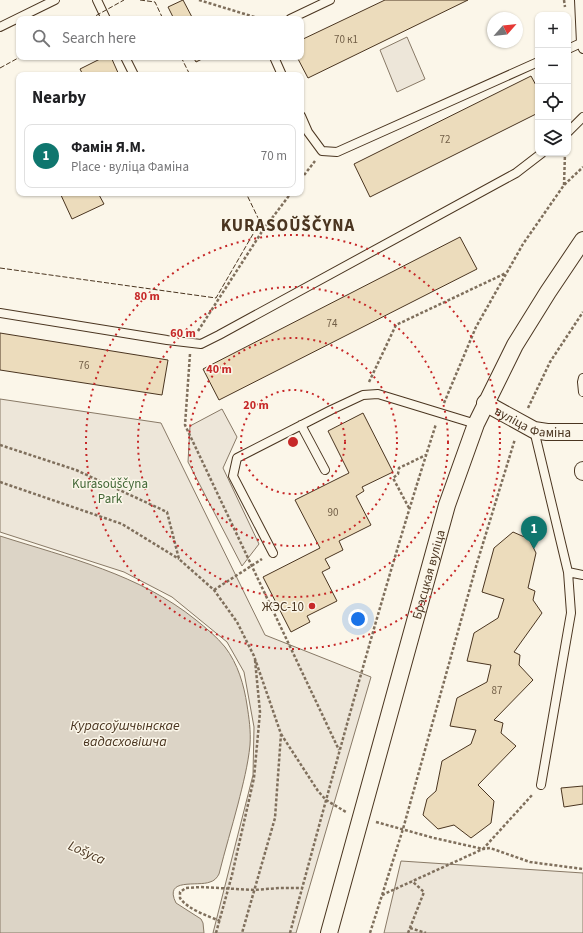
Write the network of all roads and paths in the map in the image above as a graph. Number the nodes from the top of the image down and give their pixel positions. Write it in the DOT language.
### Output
graph roads {
  1 [pos="55,0"];
  2 [pos="97,0"];
  3 [pos="199,0"];
  4 [pos="330,0"];
  5 [pos="579,0"];
  6 [pos="21,16"];
  7 [pos="105,16"];
  8 [pos="251,16"];
  9 [pos="296,16"];
  10 [pos="16,18"];
  11 [pos="0,26"];
  12 [pos="582,46"];
  13 [pos="571,48"];
  14 [pos="126,60"];
  15 [pos="275,60"];
  16 [pos="535,63"];
  17 [pos="132,72"];
  18 [pos="281,72"];
  19 [pos="583,118"];
  20 [pos="304,123"];
  21 [pos="571,129"];
  22 [pos="322,151"];
  23 [pos="538,156"];
  24 [pos="565,156"];
  25 [pos="583,167"];
  26 [pos="304,175"];
  27 [pos="564,185"];
  28 [pos="289,196"];
  29 [pos="583,240"];
  30 [pos="507,272"];
  31 [pos="583,312"];
  32 [pos="0,313"];
  33 [pos="190,342"];
  34 [pos="583,378"];
  35 [pos="583,392"];
  36 [pos="363,395"];
  37 [pos="485,403"];
  38 [pos="440,413"];
  39 [pos="476,424"];
  40 [pos="301,425"];
  41 [pos="528,426"];
  42 [pos="583,432"];
  43 [pos="0,445"];
  44 [pos="426,455"];
  45 [pos="325,470"];
  46 [pos="393,472"];
  47 [pos="398,474"];
  48 [pos="0,482"];
  49 [pos="409,509"];
  50 [pos="272,553"];
  51 [pos="179,559"];
  52 [pos="252,565"];
  53 [pos="568,572"];
  54 [pos="583,575"];
  55 [pos="214,590"];
  56 [pos="254,656"];
  57 [pos="281,734"];
  58 [pos="339,750"];
  59 [pos="541,785"];
  60 [pos="326,800"];
  61 [pos="360,818"];
  62 [pos="403,829"];
  63 [pos="482,848"];
  64 [pos="583,869"];
  65 [pos="412,881"];
  66 [pos="302,888"];
  67 [pos="228,889"];
  68 [pos="254,890"];
  69 [pos="382,895"];
  70 [pos="220,921"];
  71 [pos="410,928"];
  72 [pos="216,933"];
  73 [pos="242,933"];
  74 [pos="290,933"];
  75 [pos="329,933"];
  76 [pos="370,933"];
  77 [pos="408,933"];
  78 [pos="426,933"];
  1 -- 6 [label="lane"];
  2 -- 7 [label="lane"];
  3 -- 8 [label="path"];
  4 -- 9 [label="lane"];
  5 -- 12 [label="lane"];
  10 -- 11 [label="lane"];
  12 -- 13 [label="lane"];
  14 -- 17 [label="lane"];
  15 -- 18 [label="lane"];
  16 -- 22 [label="lane"];
  19 -- 21 [label="lane"];
  20 -- 22 [label="lane"];
  22 -- 26 [label="path"];
  23 -- 33 [label="lane"];
  24 -- 27 [label="path"];
  25 -- 27 [label="path"];
  27 -- 30 [label="path"];
  28 -- 33 [label="path"];
  29 -- 37 [label="street, Брэсцкая вуліца"];
  30 -- 36 [label="path"];
  30 -- 38 [label="path"];
  31 -- 41 [label="path"];
  32 -- 33 [label="lane"];
  33 -- 52 [label="path"];
  34 -- 35 [label="lane"];
  36 -- 38 [label="lane"];
  36 -- 40 [label="lane"];
  37 -- 39 [label="street, Брэсцкая вуліца"];
  37 -- 41 [label="street, вуліца Фаміна"];
  38 -- 39 [label="lane"];
  38 -- 44 [label="path"];
  39 -- 61 [label="street, Брэсцкая вуліца"];
  40 -- 45 [label="lane"];
  40 -- 50 [label="lane"];
  41 -- 42 [label="street, вуліца Фаміна"];
  41 -- 53 [label="lane"];
  41 -- 62 [label="path"];
  43 -- 51 [label="path"];
  44 -- 47 [label="path"];
  44 -- 49 [label="path"];
  46 -- 47 [label="path"];
  47 -- 49 [label="path"];
  48 -- 51 [label="path"];
  49 -- 58 [label="path"];
  50 -- 52 [label="path"];
  51 -- 55 [label="path"];
  52 -- 55 [label="path"];
  52 -- 58 [label="path"];
  53 -- 54 [label="lane"];
  53 -- 59 [label="lane"];
  55 -- 56 [label="path"];
  56 -- 57 [label="path"];
  56 -- 67 [label="path"];
  57 -- 60 [label="path"];
  57 -- 68 [label="path"];
  58 -- 60 [label="path"];
  59 -- 63 [label="path"];
  60 -- 61 [label="path"];
  60 -- 66 [label="path"];
  61 -- 62 [label="path"];
  61 -- 75 [label="street, Брэсцкая вуліца"];
  62 -- 63 [label="path"];
  62 -- 69 [label="path"];
  63 -- 64 [label="path"];
  63 -- 65 [label="path"];
  65 -- 69 [label="path"];
  65 -- 71 [label="path"];
  66 -- 68 [label="path"];
  66 -- 74 [label="path"];
  67 -- 68 [label="path"];
  67 -- 70 [label="path"];
  67 -- 70 [label="path"];
  68 -- 73 [label="path"];
  69 -- 76 [label="path"];
  70 -- 72 [label="path"];
  71 -- 77 [label="path"];
  71 -- 78 [label="path"];
}
